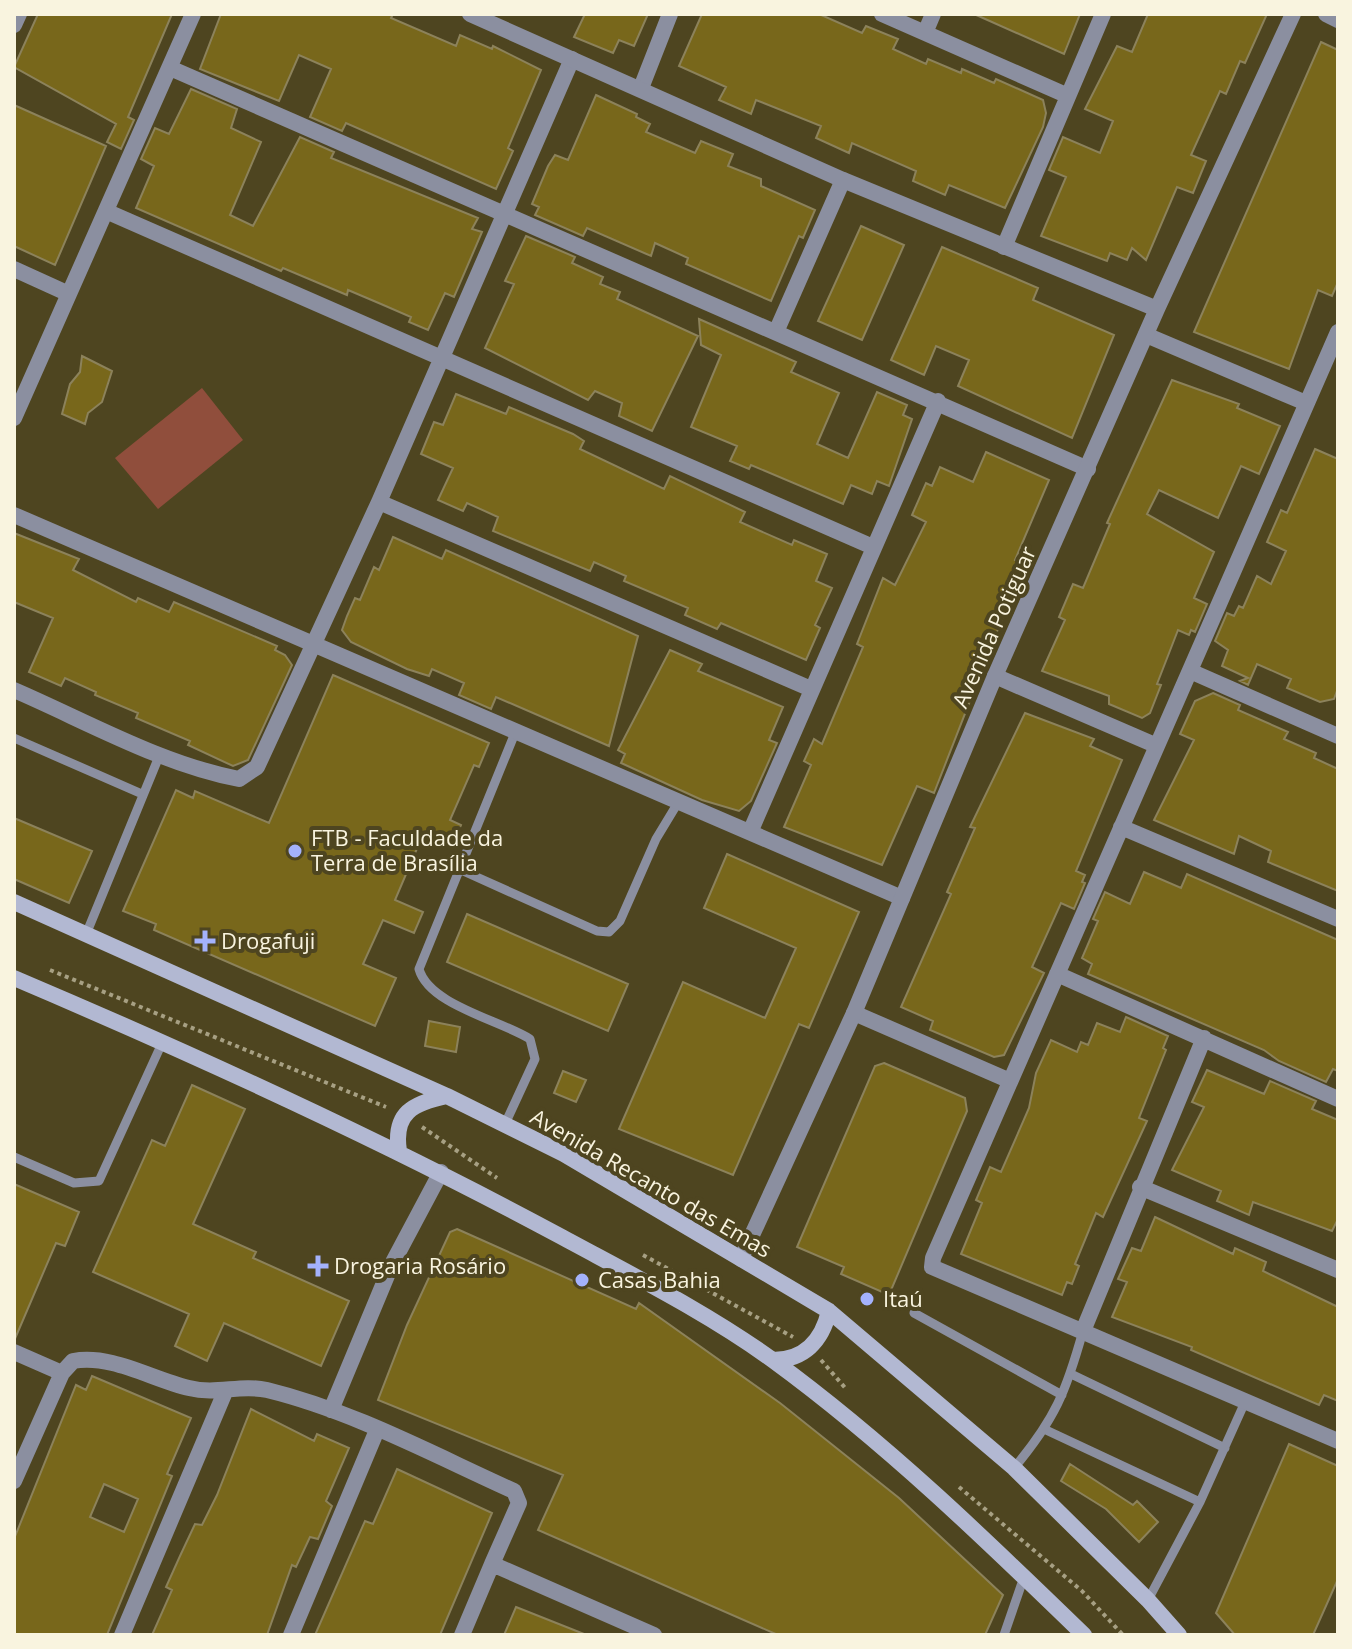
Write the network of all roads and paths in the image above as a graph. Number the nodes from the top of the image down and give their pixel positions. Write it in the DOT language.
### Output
graph roads {
  1 [pos="19,14"];
  2 [pos="193,14"];
  3 [pos="470,14"];
  4 [pos="670,14"];
  5 [pos="882,14"];
  6 [pos="933,14"];
  7 [pos="1103,14"];
  8 [pos="1293,14"];
  9 [pos="1326,14"];
  10 [pos="1338,20"];
  11 [pos="14,25"];
  12 [pos="925,33"];
  13 [pos="572,59"];
  14 [pos="170,68"];
  15 [pos="641,88"];
  16 [pos="1066,95"];
  17 [pos="843,180"];
  18 [pos="108,212"];
  19 [pos="504,212"];
  20 [pos="1004,247"];
  21 [pos="14,269"];
  22 [pos="69,294"];
  23 [pos="1157,309"];
  24 [pos="776,332"];
  25 [pos="1338,332"];
  26 [pos="1146,335"];
  27 [pos="441,359"];
  28 [pos="938,401"];
  29 [pos="1306,403"];
  30 [pos="14,418"];
  31 [pos="1088,469"];
  32 [pos="379,502"];
  33 [pos="14,515"];
  34 [pos="873,547"];
  35 [pos="314,644"];
  36 [pos="1190,671"];
  37 [pos="995,676"];
  38 [pos="811,689"];
  39 [pos="14,690"];
  40 [pos="1337,732"];
  41 [pos="515,733"];
  42 [pos="14,738"];
  43 [pos="1155,745"];
  44 [pos="160,754"];
  45 [pos="142,794"];
  46 [pos="679,801"];
  47 [pos="1121,827"];
  48 [pos="751,830"];
  49 [pos="461,870"];
  50 [pos="902,898"];
  51 [pos="14,902"];
  52 [pos="1338,919"];
  53 [pos="87,932"];
  54 [pos="1057,974"];
  55 [pos="14,978"];
  56 [pos="854,1013"];
  57 [pos="1204,1038"];
  58 [pos="163,1041"];
  59 [pos="1008,1080"];
  60 [pos="447,1096"];
  61 [pos="1338,1099"];
  62 [pos="505,1124"];
  63 [pos="399,1151"];
  64 [pos="14,1157"];
  65 [pos="441,1172"];
  66 [pos="1140,1187"];
  67 [pos="741,1259"];
  68 [pos="1338,1270"];
  69 [pos="829,1311"];
  70 [pos="914,1313"];
  71 [pos="1083,1331"];
  72 [pos="14,1352"];
  73 [pos="773,1360"];
  74 [pos="62,1373"];
  75 [pos="1071,1374"];
  76 [pos="225,1392"];
  77 [pos="1062,1395"];
  78 [pos="1245,1402"];
  79 [pos="331,1410"];
  80 [pos="377,1430"];
  81 [pos="1046,1430"];
  82 [pos="1338,1441"];
  83 [pos="1225,1448"];
  84 [pos="1014,1468"];
  85 [pos="14,1481"];
  86 [pos="1200,1502"];
  87 [pos="492,1564"];
  88 [pos="1024,1577"];
  89 [pos="1148,1600"];
  90 [pos="122,1635"];
  91 [pos="291,1635"];
  92 [pos="462,1635"];
  93 [pos="654,1635"];
  94 [pos="1004,1635"];
  95 [pos="1084,1635"];
  96 [pos="1179,1635"];
  1 -- 11 [label="street"];
  2 -- 14 [label="street"];
  3 -- 13 [label="street"];
  4 -- 15 [label="street"];
  5 -- 12 [label="street"];
  6 -- 12 [label="street"];
  7 -- 16 [label="street"];
  8 -- 23 [label="street, Avenida Potiguar"];
  9 -- 10 [label="street"];
  12 -- 16 [label="street"];
  13 -- 15 [label="street"];
  13 -- 19 [label="street"];
  14 -- 18 [label="street"];
  14 -- 19 [label="street"];
  15 -- 17 [label="street"];
  16 -- 20 [label="street"];
  17 -- 20 [label="street"];
  17 -- 24 [label="street"];
  18 -- 22 [label="street"];
  18 -- 27 [label="street"];
  19 -- 24 [label="street"];
  19 -- 27 [label="street"];
  20 -- 23 [label="street"];
  21 -- 22 [label="street"];
  22 -- 30 [label="street"];
  23 -- 26 [label="street, Avenida Potiguar"];
  24 -- 28 [label="street"];
  25 -- 29 [label="street"];
  26 -- 29 [label="street"];
  26 -- 31 [label="street, Avenida Potiguar"];
  27 -- 32 [label="street"];
  27 -- 34 [label="street"];
  28 -- 31 [label="street"];
  28 -- 34 [label="street"];
  29 -- 36 [label="street"];
  31 -- 37 [label="street, Avenida Potiguar"];
  32 -- 35 [label="street"];
  32 -- 38 [label="street"];
  33 -- 35 [label="street"];
  34 -- 38 [label="street"];
  35 -- 41 [label="street"];
  35 -- 44 [label="street"];
  36 -- 40 [label="street"];
  36 -- 43 [label="street"];
  37 -- 43 [label="street"];
  37 -- 50 [label="street, Avenida Potiguar"];
  38 -- 48 [label="street"];
  39 -- 44 [label="street"];
  41 -- 46 [label="street"];
  41 -- 49 [label="lane"];
  42 -- 45 [label="lane"];
  43 -- 47 [label="street"];
  44 -- 45 [label="lane"];
  45 -- 53 [label="lane"];
  46 -- 48 [label="street"];
  46 -- 49 [label="lane"];
  47 -- 52 [label="street"];
  47 -- 54 [label="street"];
  48 -- 50 [label="street"];
  49 -- 62 [label="lane"];
  50 -- 56 [label="street, Avenida Potiguar"];
  51 -- 53 [label="main road, Avenida Recanto das Emas"];
  53 -- 60 [label="main road, Avenida Recanto das Emas"];
  54 -- 57 [label="street"];
  54 -- 59 [label="street"];
  55 -- 58 [label="main road"];
  56 -- 59 [label="street"];
  56 -- 67 [label="street, Avenida Potiguar"];
  57 -- 61 [label="street"];
  57 -- 66 [label="street"];
  58 -- 63 [label="main road"];
  58 -- 64 [label="lane"];
  59 -- 71 [label="street"];
  60 -- 62 [label="main road, Avenida Recanto das Emas"];
  60 -- 63 [label="main road"];
  62 -- 67 [label="main road, Avenida Recanto das Emas"];
  63 -- 65 [label="main road"];
  65 -- 73 [label="main road"];
  65 -- 79 [label="street"];
  66 -- 68 [label="street"];
  66 -- 71 [label="street"];
  67 -- 69 [label="main road, Avenida Recanto das Emas"];
  69 -- 73 [label="main road"];
  69 -- 84 [label="main road, Avenida Recanto das Emas"];
  70 -- 77 [label="lane"];
  71 -- 75 [label="lane"];
  71 -- 78 [label="street"];
  72 -- 74 [label="street"];
  73 -- 88 [label="main road"];
  74 -- 76 [label="street"];
  74 -- 85 [label="street"];
  75 -- 77 [label="lane"];
  75 -- 83 [label="lane"];
  76 -- 79 [label="street"];
  76 -- 90 [label="street"];
  77 -- 81 [label="lane"];
  78 -- 82 [label="street"];
  78 -- 83 [label="lane"];
  79 -- 80 [label="street"];
  80 -- 87 [label="street"];
  80 -- 91 [label="street"];
  81 -- 84 [label="lane"];
  81 -- 86 [label="lane"];
  83 -- 86 [label="lane"];
  84 -- 89 [label="main road, Avenida Recanto das Emas"];
  86 -- 89 [label="lane"];
  87 -- 92 [label="street"];
  87 -- 93 [label="street"];
  88 -- 94 [label="lane"];
  88 -- 95 [label="main road"];
  89 -- 96 [label="main road, Avenida Recanto das Emas"];
}
